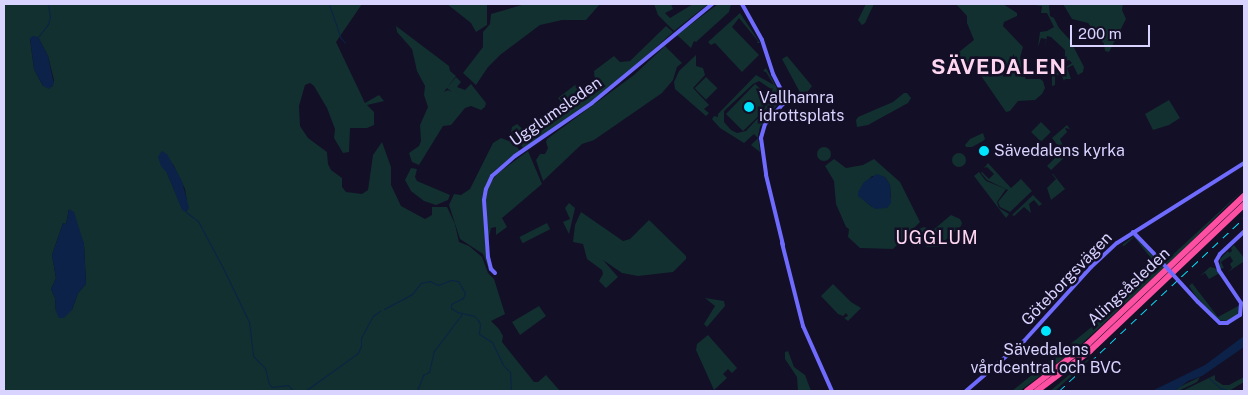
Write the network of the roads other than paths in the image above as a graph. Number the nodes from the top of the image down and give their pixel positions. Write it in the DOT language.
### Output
graph roads {
  1 [pos="712,4"];
  2 [pos="742,4"];
  3 [pos="1244,163"];
  4 [pos="1244,196"];
  5 [pos="1244,205"];
  6 [pos="1133,232"];
  7 [pos="1244,232"];
  8 [pos="495,273"];
  9 [pos="832,391"];
  10 [pos="966,391"];
  11 [pos="1026,391"];
  12 [pos="1037,391"];
  1 -- 8 [label="street, Ugglumsleden"];
  2 -- 9 [label="street"];
  3 -- 6 [label="street, Göteborgsvägen"];
  4 -- 11 [label="highway, Alingsåsleden"];
  5 -- 12 [label="highway"];
  6 -- 7 [label="street, bridge"];
  6 -- 10 [label="street, Göteborgsvägen"];
}
